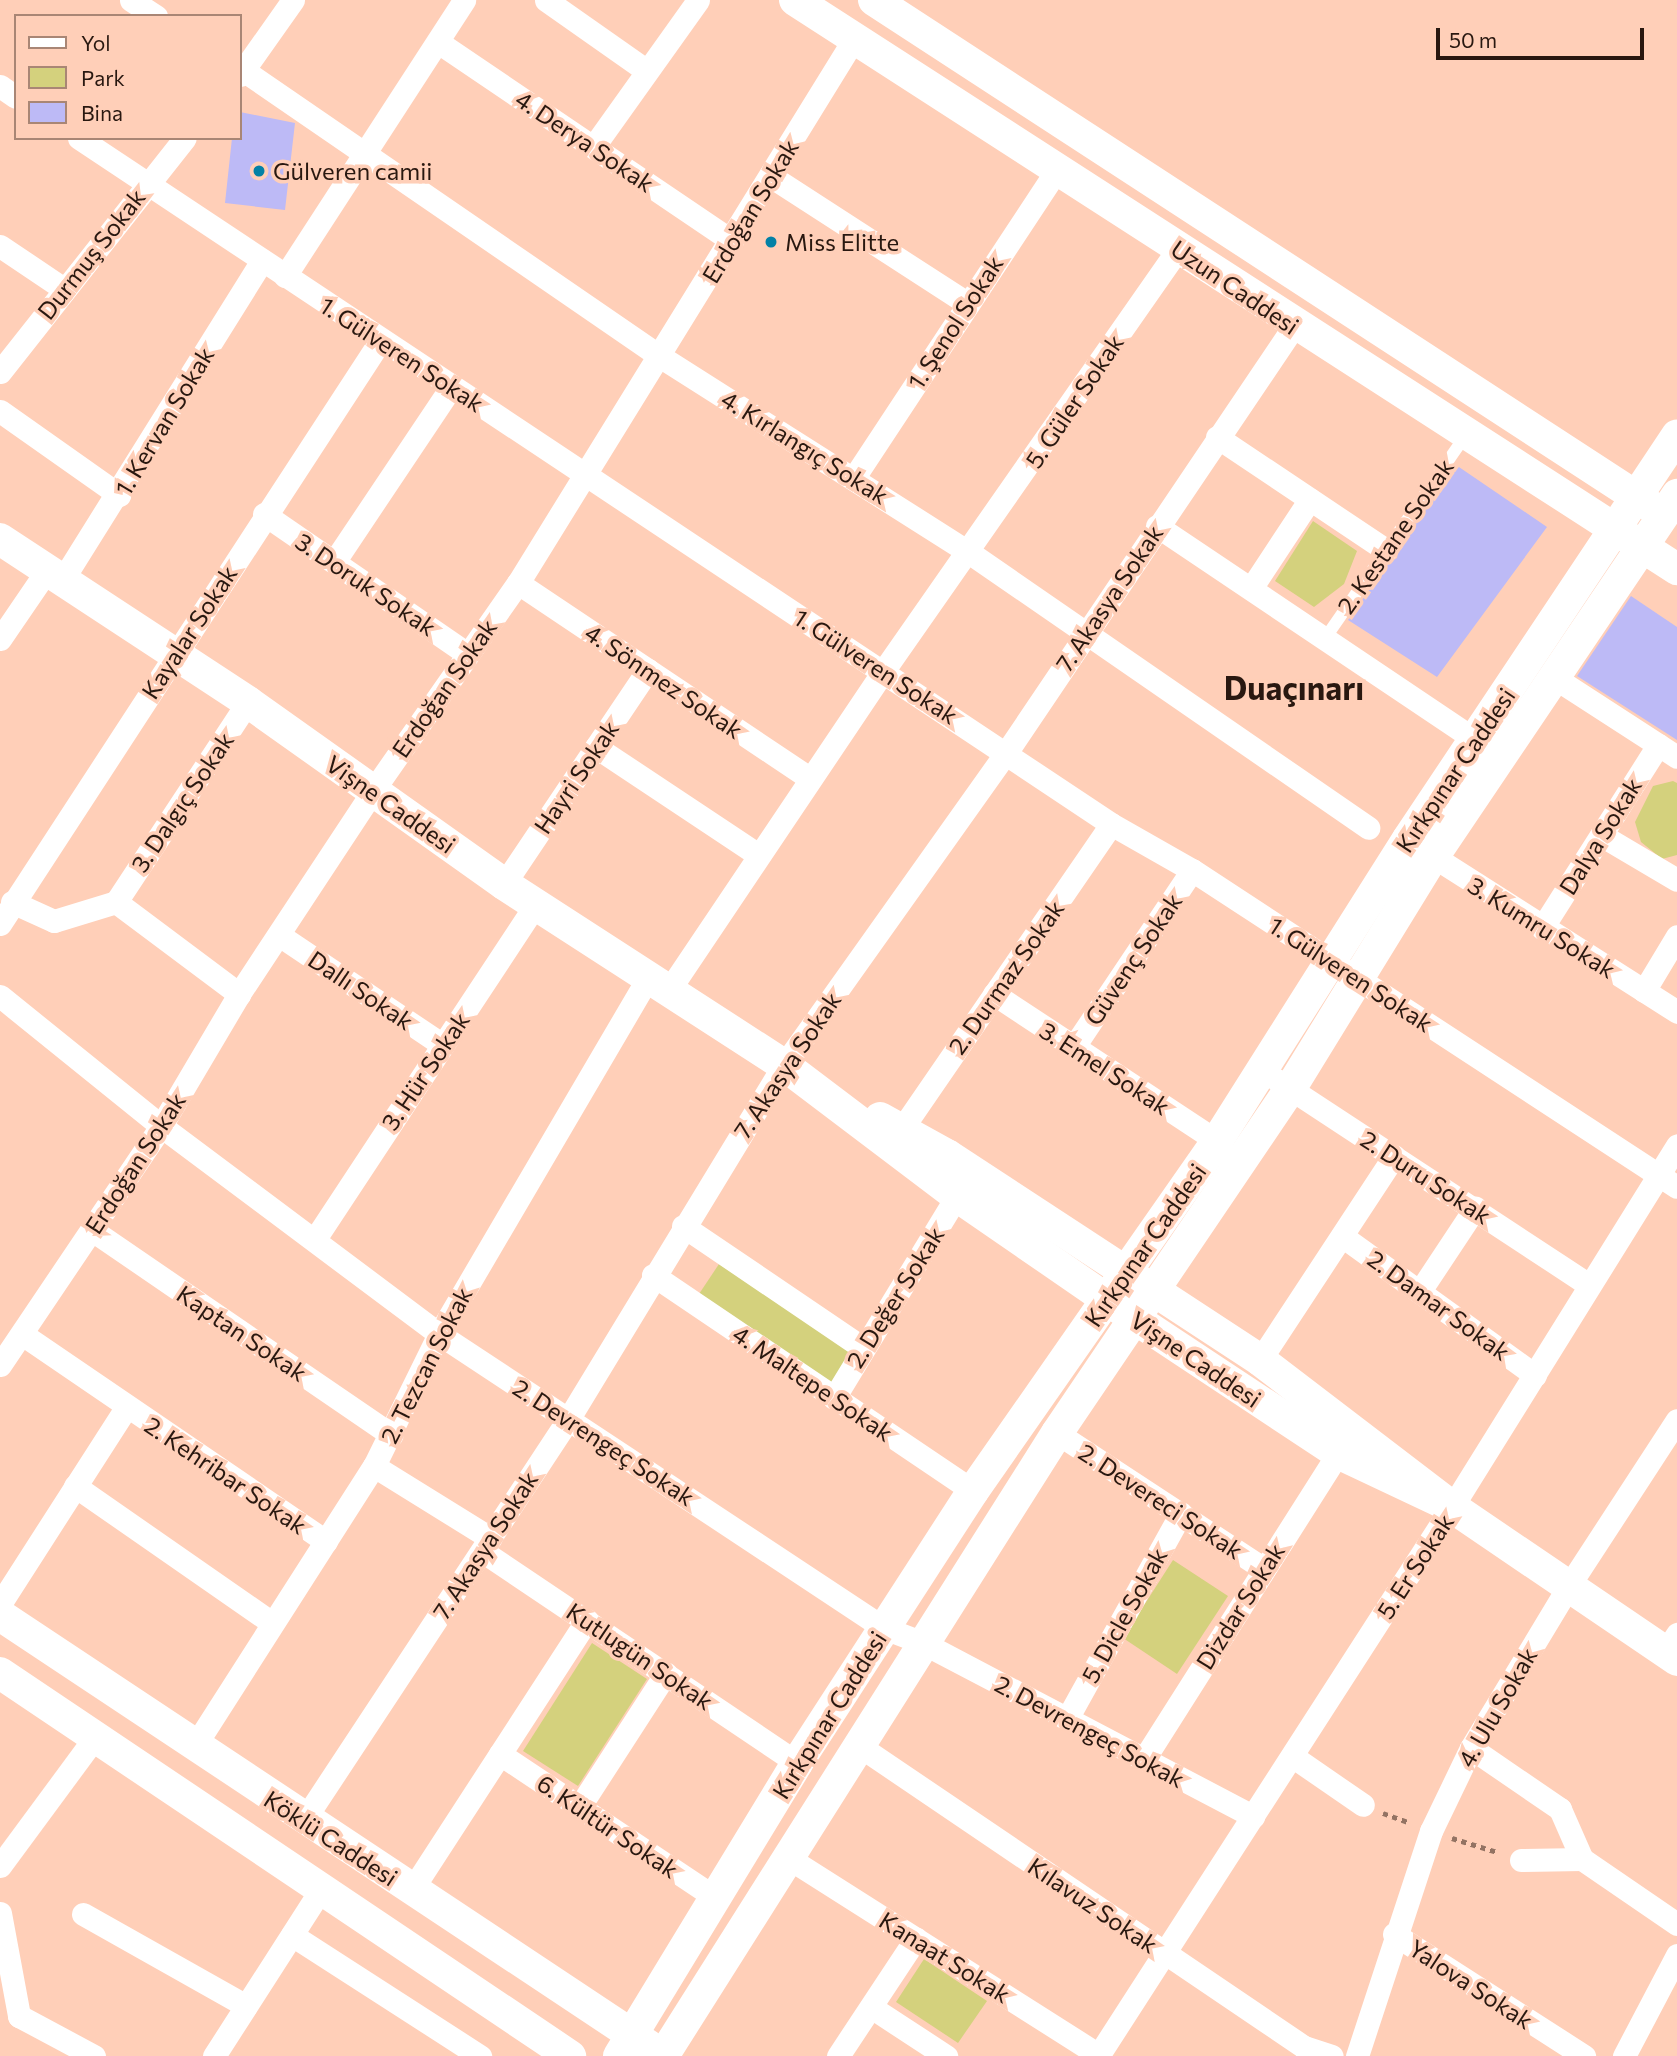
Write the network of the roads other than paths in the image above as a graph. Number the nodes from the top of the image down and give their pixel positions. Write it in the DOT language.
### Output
graph roads {
  1 [pos="131,0"];
  2 [pos="293,0"];
  3 [pos="464,0"];
  4 [pos="546,0"];
  5 [pos="698,0"];
  6 [pos="795,0"];
  7 [pos="874,0"];
  8 [pos="153,14"];
  9 [pos="854,39"];
  10 [pos="438,41"];
  11 [pos="242,70"];
  12 [pos="647,71"];
  13 [pos="242,72"];
  14 [pos="82,140"];
  15 [pos="183,140"];
  16 [pos="594,146"];
  17 [pos="364,154"];
  18 [pos="1058,170"];
  19 [pos="772,177"];
  20 [pos="146,183"];
  21 [pos="732,242"];
  22 [pos="0,246"];
  23 [pos="1178,249"];
  24 [pos="262,260"];
  25 [pos="285,276"];
  26 [pos="64,289"];
  27 [pos="967,303"];
  28 [pos="1294,326"];
  29 [pos="380,341"];
  30 [pos="661,357"];
  31 [pos="2,365"];
  32 [pos="452,386"];
  33 [pos="0,411"];
  34 [pos="1465,436"];
  35 [pos="1677,436"];
  36 [pos="1217,437"];
  37 [pos="855,476"];
  38 [pos="586,477"];
  39 [pos="119,495"];
  40 [pos="1636,498"];
  41 [pos="1310,499"];
  42 [pos="1673,511"];
  43 [pos="264,514"];
  44 [pos="1157,526"];
  45 [pos="0,539"];
  46 [pos="1629,539"];
  47 [pos="1386,550"];
  48 [pos="970,552"];
  49 [pos="334,562"];
  50 [pos="1677,569"];
  51 [pos="56,574"];
  52 [pos="518,583"];
  53 [pos="1252,587"];
  54 [pos="1086,632"];
  55 [pos="1326,637"];
  56 [pos="0,639"];
  57 [pos="176,653"];
  58 [pos="468,654"];
  59 [pos="648,670"];
  60 [pos="884,670"];
  61 [pos="1555,678"];
  62 [pos="248,702"];
  63 [pos="1474,739"];
  64 [pos="596,747"];
  65 [pos="1668,751"];
  66 [pos="1006,752"];
  67 [pos="809,778"];
  68 [pos="372,792"];
  69 [pos="1111,824"];
  70 [pos="1368,828"];
  71 [pos="1601,835"];
  72 [pos="1408,839"];
  73 [pos="757,855"];
  74 [pos="1433,857"];
  75 [pos="1192,870"];
  76 [pos="1677,880"];
  77 [pos="504,884"];
  78 [pos="12,902"];
  79 [pos="116,902"];
  80 [pos="536,904"];
  81 [pos="0,924"];
  82 [pos="1542,928"];
  83 [pos="279,935"];
  84 [pos="1677,936"];
  85 [pos="1332,962"];
  86 [pos="1359,980"];
  87 [pos="658,984"];
  88 [pos="1644,991"];
  89 [pos="994,993"];
  90 [pos="240,994"];
  91 [pos="0,996"];
  92 [pos="1677,1012"];
  93 [pos="443,1045"];
  94 [pos="1073,1048"];
  95 [pos="784,1065"];
  96 [pos="1263,1070"];
  97 [pos="1290,1088"];
  98 [pos="161,1126"];
  99 [pos="901,1130"];
  100 [pos="1217,1141"];
  101 [pos="1677,1144"];
  102 [pos="1394,1156"];
  103 [pos="1657,1174"];
  104 [pos="1677,1187"];
  105 [pos="957,1196"];
  106 [pos="1475,1208"];
  107 [pos="683,1226"];
  108 [pos="92,1230"];
  109 [pos="1342,1236"];
  110 [pos="315,1239"];
  111 [pos="1128,1271"];
  112 [pos="653,1275"];
  113 [pos="1589,1285"];
  114 [pos="1154,1288"];
  115 [pos="1420,1292"];
  116 [pos="1108,1299"];
  117 [pos="1134,1318"];
  118 [pos="22,1334"];
  119 [pos="439,1334"];
  120 [pos="863,1348"];
  121 [pos="1260,1360"];
  122 [pos="0,1365"];
  123 [pos="1535,1375"];
  124 [pos="834,1398"];
  125 [pos="126,1408"];
  126 [pos="569,1418"];
  127 [pos="1677,1420"];
  128 [pos="1057,1433"];
  129 [pos="391,1436"];
  130 [pos="1338,1453"];
  131 [pos="374,1466"];
  132 [pos="75,1486"];
  133 [pos="973,1491"];
  134 [pos="1452,1507"];
  135 [pos="1181,1513"];
  136 [pos="326,1541"];
  137 [pos="486,1544"];
  138 [pos="1264,1569"];
  139 [pos="1568,1587"];
  140 [pos="0,1604"];
  141 [pos="0,1615"];
  142 [pos="587,1620"];
  143 [pos="271,1622"];
  144 [pos="884,1628"];
  145 [pos="923,1643"];
  146 [pos="1673,1649"];
  147 [pos="0,1673"];
  148 [pos="666,1673"];
  149 [pos="1068,1717"];
  150 [pos="96,1736"];
  151 [pos="858,1745"];
  152 [pos="194,1747"];
  153 [pos="1471,1748"];
  154 [pos="500,1754"];
  155 [pos="1292,1756"];
  156 [pos="1144,1759"];
  157 [pos="797,1763"];
  158 [pos="1363,1805"];
  159 [pos="580,1806"];
  160 [pos="1253,1816"];
  161 [pos="304,1820"];
  162 [pos="790,1859"];
  163 [pos="1581,1859"];
  164 [pos="1521,1860"];
  165 [pos="0,1866"];
  166 [pos="323,1886"];
  167 [pos="411,1891"];
  168 [pos="716,1898"];
  169 [pos="0,1913"];
  170 [pos="83,1914"];
  171 [pos="1677,1924"];
  172 [pos="1394,1934"];
  173 [pos="292,1935"];
  174 [pos="916,1938"];
  175 [pos="1165,1954"];
  176 [pos="1677,1955"];
  177 [pos="246,2006"];
  178 [pos="872,2007"];
  179 [pos="625,2046"];
  180 [pos="1301,2051"];
  181 [pos="1098,2055"];
  182 [pos="93,2056"];
  183 [pos="214,2056"];
  184 [pos="480,2056"];
  185 [pos="570,2056"];
  186 [pos="664,2056"];
  187 [pos="838,2056"];
  188 [pos="946,2056"];
  189 [pos="1332,2056"];
  190 [pos="1357,2056"];
  191 [pos="1584,2056"];
  192 [pos="1624,2056"];
  1 -- 8 [label="street"];
  2 -- 11 [label="street"];
  3 -- 10 [label="street"];
  4 -- 12 [label="street"];
  5 -- 12 [label="street"];
  6 -- 9 [label="main road, Uzun Caddesi"];
  7 -- 40 [label="main road, Uzun Caddesi"];
  9 -- 18 [label="main road, Uzun Caddesi"];
  9 -- 19 [label="street, Erdoğan Sokak"];
  10 -- 16 [label="street, 4. Derya Sokak"];
  10 -- 17 [label="street"];
  12 -- 16 [label="street"];
  13 -- 17 [label="street, 4. Kırlangıç Sokak"];
  14 -- 20 [label="street, 1. Gülveren Sokak"];
  15 -- 20 [label="street, Durmuş Sokak"];
  16 -- 21 [label="street, 4. Derya Sokak"];
  17 -- 25 [label="street"];
  17 -- 30 [label="street, 4. Kırlangıç Sokak"];
  18 -- 23 [label="main road, Uzun Caddesi"];
  18 -- 27 [label="street, 1. Şenol Sokak"];
  19 -- 21 [label="street, Erdoğan Sokak"];
  19 -- 27 [label="street"];
  20 -- 24 [label="street, 1. Gülveren Sokak"];
  20 -- 26 [label="street, Durmuş Sokak"];
  21 -- 30 [label="street, Erdoğan Sokak"];
  22 -- 26 [label="street"];
  23 -- 28 [label="main road, Uzun Caddesi"];
  23 -- 48 [label="street, 5. Güler Sokak"];
  24 -- 25 [label="street, 1. Gülveren Sokak"];
  24 -- 39 [label="street, 1. Kervan Sokak"];
  25 -- 29 [label="street, 1. Gülveren Sokak"];
  26 -- 31 [label="street, Durmuş Sokak"];
  27 -- 37 [label="street, 1. Şenol Sokak"];
  28 -- 34 [label="main road, Uzun Caddesi"];
  28 -- 36 [label="street, 7. Akasya Sokak"];
  29 -- 32 [label="street, 1. Gülveren Sokak"];
  29 -- 43 [label="street, Kayalar Sokak"];
  30 -- 37 [label="street, 4. Kırlangıç Sokak"];
  30 -- 38 [label="street, Erdoğan Sokak"];
  32 -- 38 [label="street, 1. Gülveren Sokak"];
  32 -- 49 [label="street"];
  33 -- 39 [label="street"];
  34 -- 46 [label="main road, Uzun Caddesi"];
  34 -- 47 [label="lane, 2. Kestane Sokak"];
  35 -- 40 [label="main road, Kırkpınar Caddesi"];
  36 -- 41 [label="street"];
  36 -- 44 [label="street, 7. Akasya Sokak"];
  37 -- 48 [label="street, 4. Kırlangıç Sokak"];
  38 -- 52 [label="street, Erdoğan Sokak"];
  38 -- 60 [label="street, 1. Gülveren Sokak"];
  39 -- 51 [label="street, 1. Kervan Sokak"];
  40 -- 42 [label="main road, Uzun Caddesi"];
  40 -- 46 [label="main road, Kırkpınar Caddesi"];
  41 -- 47 [label="street"];
  41 -- 53 [label="street"];
  42 -- 46 [label="main road, Kırkpınar Caddesi"];
  43 -- 49 [label="street, 3. Doruk Sokak"];
  43 -- 57 [label="street, Kayalar Sokak"];
  44 -- 53 [label="street, 2. Kestane Sokak"];
  44 -- 54 [label="street, 7. Akasya Sokak"];
  45 -- 51 [label="main road, Vişne Caddesi"];
  46 -- 50 [label="main road, Uzun Caddesi"];
  46 -- 61 [label="main road, Kırkpınar Caddesi"];
  46 -- 63 [label="main road, Kırkpınar Caddesi"];
  47 -- 55 [label="lane, 2. Kestane Sokak"];
  48 -- 54 [label="street, 4. Kırlangıç Sokak"];
  48 -- 60 [label="street, 5. Güler Sokak"];
  49 -- 58 [label="street, 3. Doruk Sokak"];
  51 -- 56 [label="street, 1. Kervan Sokak"];
  51 -- 57 [label="main road, Vişne Caddesi"];
  52 -- 58 [label="street, Erdoğan Sokak"];
  52 -- 59 [label="street, 4. Sönmez Sokak"];
  53 -- 55 [label="street, 2. Kestane Sokak"];
  54 -- 66 [label="street, 7. Akasya Sokak"];
  54 -- 70 [label="street, 4. Kırlangıç Sokak"];
  55 -- 63 [label="street, 2. Kestane Sokak"];
  57 -- 62 [label="main road, Vişne Caddesi"];
  57 -- 78 [label="street, Kayalar Sokak"];
  58 -- 68 [label="street, Erdoğan Sokak"];
  59 -- 64 [label="street, Hayri Sokak"];
  59 -- 67 [label="street, 4. Sönmez Sokak"];
  60 -- 66 [label="street, 1. Gülveren Sokak"];
  60 -- 67 [label="street, 5. Güler Sokak"];
  61 -- 65 [label="street"];
  61 -- 74 [label="main road, Kırkpınar Caddesi"];
  62 -- 68 [label="main road, Vişne Caddesi"];
  62 -- 79 [label="street, 3. Dalgıç Sokak"];
  63 -- 72 [label="main road, Kırkpınar Caddesi"];
  64 -- 73 [label="street"];
  64 -- 77 [label="street, Hayri Sokak"];
  65 -- 71 [label="street, Dalya Sokak"];
  66 -- 69 [label="street, 1. Gülveren Sokak"];
  66 -- 95 [label="street, 7. Akasya Sokak"];
  67 -- 73 [label="street, 2. Tezcan Sokak"];
  68 -- 77 [label="main road, Vişne Caddesi"];
  68 -- 83 [label="street, Erdoğan Sokak"];
  69 -- 75 [label="street, 1. Gülveren Sokak"];
  69 -- 89 [label="street, 2. Durmaz Sokak"];
  71 -- 76 [label="street"];
  71 -- 82 [label="street, Dalya Sokak"];
  72 -- 74 [label="street, 3. Kumru Sokak"];
  72 -- 85 [label="main road, Kırkpınar Caddesi"];
  73 -- 87 [label="street, 2. Tezcan Sokak"];
  74 -- 82 [label="street, 3. Kumru Sokak"];
  74 -- 86 [label="main road, Kırkpınar Caddesi"];
  75 -- 85 [label="street, 1. Gülveren Sokak"];
  75 -- 94 [label="street, Güvenç Sokak"];
  77 -- 80 [label="main road, Vişne Caddesi"];
  78 -- 79 [label="street"];
  78 -- 81 [label="street, Kayalar Sokak"];
  79 -- 90 [label="street"];
  80 -- 87 [label="main road, Vişne Caddesi"];
  80 -- 93 [label="street, 3. Hür Sokak"];
  82 -- 88 [label="street, 3. Kumru Sokak"];
  83 -- 90 [label="street, Erdoğan Sokak"];
  83 -- 93 [label="street, Dallı Sokak"];
  84 -- 88 [label="street"];
  85 -- 86 [label="street, 1. Gülveren Sokak"];
  85 -- 96 [label="main road, Kırkpınar Caddesi"];
  86 -- 97 [label="main road, Kırkpınar Caddesi"];
  86 -- 103 [label="street, 1. Gülveren Sokak"];
  87 -- 95 [label="main road, Vişne Caddesi"];
  87 -- 119 [label="street, 2. Tezcan Sokak"];
  88 -- 92 [label="street, 3. Kumru Sokak"];
  89 -- 94 [label="street, 3. Emel Sokak"];
  89 -- 99 [label="street, 2. Durmaz Sokak"];
  90 -- 98 [label="street, Erdoğan Sokak"];
  91 -- 98 [label="street, 2. Devrengeç Sokak"];
  93 -- 110 [label="street, 3. Hür Sokak"];
  94 -- 100 [label="street, 3. Emel Sokak"];
  95 -- 99 [label="main road, Vişne Caddesi"];
  95 -- 105 [label="main road, Vişne Caddesi"];
  95 -- 107 [label="street, 7. Akasya Sokak"];
  96 -- 97 [label="street, 2. Duru Sokak"];
  96 -- 100 [label="main road, Kırkpınar Caddesi"];
  97 -- 102 [label="street, 2. Duru Sokak"];
  97 -- 114 [label="main road, Kırkpınar Caddesi"];
  98 -- 108 [label="street, Erdoğan Sokak"];
  98 -- 110 [label="street, 2. Devrengeç Sokak"];
  99 -- 111 [label="main road, Vişne Caddesi"];
  100 -- 111 [label="main road, Kırkpınar Caddesi"];
  101 -- 103 [label="street, 5. Er Sokak"];
  102 -- 106 [label="street, 2. Duru Sokak"];
  102 -- 109 [label="street, 2. Damar Sokak"];
  103 -- 104 [label="street, 1. Gülveren Sokak"];
  103 -- 113 [label="street, 5. Er Sokak"];
  105 -- 116 [label="main road, Vişne Caddesi"];
  105 -- 120 [label="street, 2. Değer Sokak"];
  106 -- 113 [label="street, 2. Duru Sokak"];
  106 -- 115 [label="street"];
  107 -- 112 [label="street, 7. Akasya Sokak"];
  107 -- 120 [label="street"];
  108 -- 118 [label="street, Erdoğan Sokak"];
  108 -- 129 [label="street, Kaptan Sokak"];
  109 -- 115 [label="street, 2. Damar Sokak"];
  109 -- 121 [label="street, 2. Damar Sokak"];
  110 -- 119 [label="street, 2. Devrengeç Sokak"];
  111 -- 114 [label="main road, Vişne Caddesi"];
  111 -- 116 [label="main road, Kırkpınar Caddesi"];
  112 -- 124 [label="street, 4. Maltepe Sokak"];
  112 -- 126 [label="street, 7. Akasya Sokak"];
  113 -- 123 [label="street, 5. Er Sokak"];
  114 -- 117 [label="main road, Kırkpınar Caddesi"];
  114 -- 121 [label="main road, Vişne Caddesi"];
  115 -- 123 [label="street, 2. Damar Sokak"];
  116 -- 117 [label="main road, Vişne Caddesi"];
  116 -- 133 [label="main road, Kırkpınar Caddesi"];
  117 -- 128 [label="main road, Kırkpınar Caddesi"];
  117 -- 130 [label="main road, Vişne Caddesi"];
  118 -- 122 [label="street, Erdoğan Sokak"];
  118 -- 125 [label="street, 2. Kehribar Sokak"];
  119 -- 126 [label="street, 2. Devrengeç Sokak"];
  119 -- 129 [label="street, 2. Tezcan Sokak"];
  120 -- 124 [label="street, 2. Değer Sokak"];
  121 -- 134 [label="main road, Vişne Caddesi"];
  123 -- 134 [label="street, 5. Er Sokak"];
  124 -- 133 [label="street, 4. Maltepe Sokak"];
  125 -- 132 [label="street, 2. Kehribar Sokak"];
  125 -- 136 [label="street, 2. Kehribar Sokak"];
  126 -- 137 [label="street, 7. Akasya Sokak"];
  126 -- 144 [label="street, 2. Devrengeç Sokak"];
  127 -- 139 [label="street, 4. Ulu Sokak"];
  128 -- 135 [label="street, 2. Devereci Sokak"];
  128 -- 145 [label="main road, Kırkpınar Caddesi"];
  129 -- 131 [label="street, 2. Tezcan Sokak"];
  130 -- 134 [label="main road, Vişne Caddesi"];
  130 -- 138 [label="street, Dizdar Sokak"];
  131 -- 136 [label="street, 2. Tezcan Sokak"];
  131 -- 137 [label="street, Kutlugün Sokak"];
  132 -- 140 [label="street, 2. Kehribar Sokak"];
  132 -- 143 [label="street"];
  133 -- 144 [label="main road, Kırkpınar Caddesi"];
  134 -- 139 [label="main road, Vişne Caddesi"];
  134 -- 155 [label="street, 5. Er Sokak"];
  135 -- 138 [label="street, 2. Devereci Sokak"];
  135 -- 149 [label="street, 5. Dicle Sokak"];
  136 -- 143 [label="street, 2. Tezcan Sokak"];
  137 -- 142 [label="street, Kutlugün Sokak"];
  137 -- 161 [label="street, 7. Akasya Sokak"];
  138 -- 156 [label="street, Dizdar Sokak"];
  139 -- 146 [label="main road, Vişne Caddesi"];
  139 -- 153 [label="street, 4. Ulu Sokak"];
  141 -- 152 [label="main road, Köklü Caddesi"];
  142 -- 148 [label="street, Kutlugün Sokak"];
  142 -- 154 [label="street"];
  143 -- 152 [label="street, 2. Tezcan Sokak"];
  144 -- 145 [label="street, 2. Devrengeç Sokak"];
  144 -- 157 [label="main road, Kırkpınar Caddesi"];
  145 -- 149 [label="street, 2. Devrengeç Sokak"];
  145 -- 151 [label="main road, Kırkpınar Caddesi"];
  147 -- 150 [label="main road, Köklü Caddesi"];
  148 -- 157 [label="street, Kutlugün Sokak"];
  148 -- 159 [label="street"];
  149 -- 156 [label="street, 2. Devrengeç Sokak"];
  150 -- 165 [label="street"];
  150 -- 166 [label="main road, Köklü Caddesi"];
  151 -- 162 [label="main road, Kırkpınar Caddesi"];
  151 -- 175 [label="street, Kılavuz Sokak"];
  152 -- 161 [label="main road, Köklü Caddesi"];
  153 -- 163 [label="street"];
  153 -- 172 [label="street, 4. Ulu Sokak"];
  154 -- 159 [label="street, 6. Kültür Sokak"];
  154 -- 167 [label="street"];
  155 -- 158 [label="street"];
  155 -- 160 [label="street, 5. Er Sokak"];
  156 -- 160 [label="street, 2. Devrengeç Sokak"];
  157 -- 168 [label="main road, Kırkpınar Caddesi"];
  159 -- 168 [label="street, 6. Kültür Sokak"];
  160 -- 175 [label="street, 5. Er Sokak"];
  161 -- 167 [label="main road, Köklü Caddesi"];
  162 -- 174 [label="street, Kanaat Sokak"];
  162 -- 186 [label="main road, Kırkpınar Caddesi"];
  163 -- 164 [label="street"];
  163 -- 171 [label="street"];
  166 -- 173 [label="street"];
  166 -- 185 [label="main road, Köklü Caddesi"];
  167 -- 179 [label="main road, Köklü Caddesi"];
  168 -- 179 [label="main road, Kırkpınar Caddesi"];
  169 -- 182 [label="street"];
  170 -- 177 [label="street"];
  172 -- 190 [label="street, 4. Ulu Sokak"];
  172 -- 191 [label="street, Yalova Sokak"];
  173 -- 177 [label="street"];
  173 -- 184 [label="street"];
  174 -- 178 [label="street"];
  174 -- 181 [label="street, Kanaat Sokak"];
  175 -- 180 [label="street, Kılavuz Sokak"];
  175 -- 181 [label="street, 5. Er Sokak"];
  176 -- 192 [label="street"];
  177 -- 183 [label="street"];
  178 -- 187 [label="street"];
  178 -- 188 [label="street"];
  179 -- 186 [label="main road, Köklü Caddesi"];
  180 -- 189 [label="street, Kılavuz Sokak"];
}
